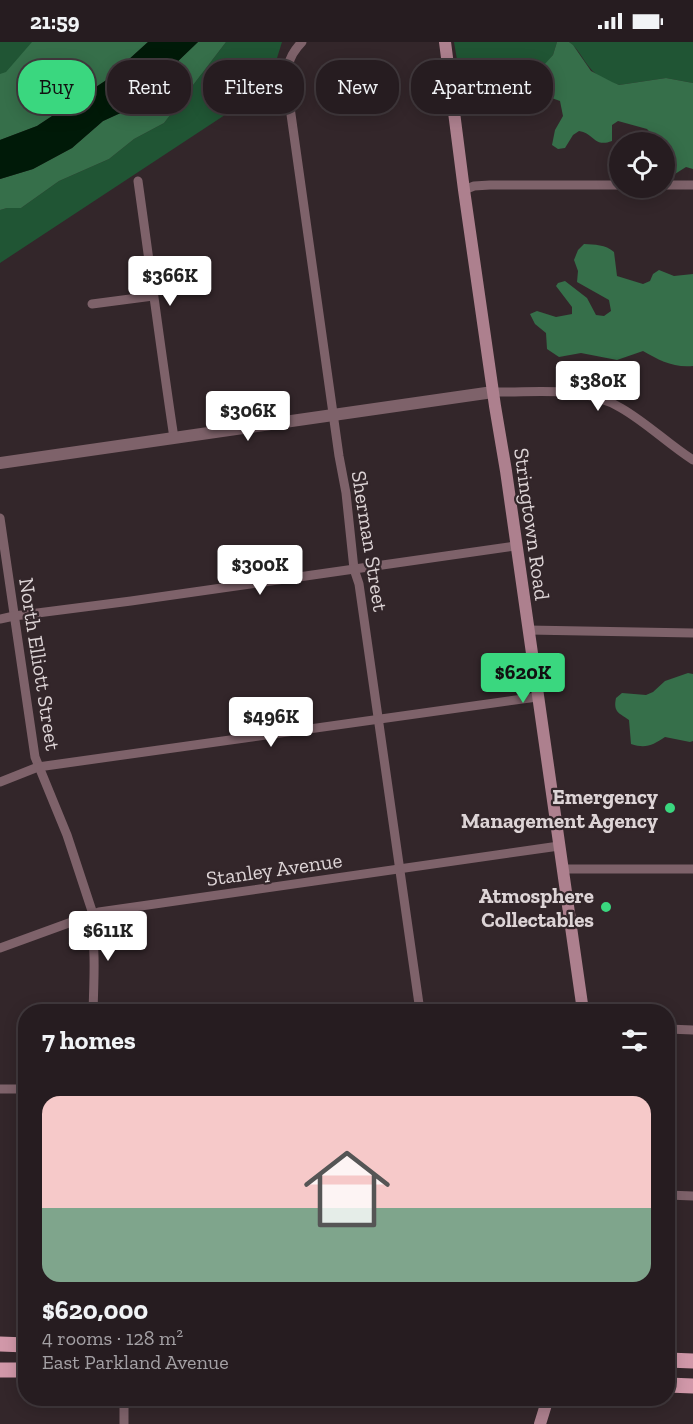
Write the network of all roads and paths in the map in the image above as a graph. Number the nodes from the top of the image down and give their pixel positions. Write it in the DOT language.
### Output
graph roads {
  1 [pos="302,42"];
  2 [pos="445,42"];
  3 [pos="138,181"];
  4 [pos="609,185"];
  5 [pos="675,185"];
  6 [pos="693,185"];
  7 [pos="464,190"];
  8 [pos="153,296"];
  9 [pos="92,304"];
  10 [pos="493,392"];
  11 [pos="334,414"];
  12 [pos="174,438"];
  13 [pos="693,460"];
  14 [pos="0,463"];
  15 [pos="0,518"];
  16 [pos="515,546"];
  17 [pos="354,569"];
  18 [pos="14,616"];
  19 [pos="0,619"];
  20 [pos="528,630"];
  21 [pos="693,633"];
  22 [pos="537,697"];
  23 [pos="379,719"];
  24 [pos="38,767"];
  25 [pos="0,782"];
  26 [pos="559,846"];
  27 [pos="400,869"];
  28 [pos="563,869"];
  29 [pos="693,869"];
  30 [pos="91,915"];
  31 [pos="0,948"];
  32 [pos="93,1004"];
  33 [pos="419,1004"];
  34 [pos="582,1004"];
  35 [pos="675,1029"];
  36 [pos="693,1030"];
  37 [pos="0,1089"];
  38 [pos="18,1089"];
  39 [pos="675,1195"];
  40 [pos="693,1196"];
  41 [pos="0,1344"];
  42 [pos="18,1345"];
  43 [pos="675,1360"];
  44 [pos="693,1360"];
  45 [pos="0,1370"];
  46 [pos="18,1370"];
  47 [pos="675,1385"];
  48 [pos="693,1386"];
  49 [pos="124,1406"];
  50 [pos="546,1406"];
  51 [pos="124,1424"];
  52 [pos="540,1424"];
  1 -- 11 [label="street, Sherman Street"];
  2 -- 7 [label="main road, Stringtown Road"];
  3 -- 8 [label="street"];
  4 -- 7 [label="street"];
  5 -- 6 [label="street"];
  7 -- 10 [label="main road, Stringtown Road"];
  8 -- 9 [label="street"];
  8 -- 12 [label="street"];
  10 -- 11 [label="street"];
  10 -- 13 [label="street"];
  10 -- 16 [label="main road, Stringtown Road"];
  11 -- 12 [label="street"];
  11 -- 17 [label="street, Sherman Street"];
  12 -- 14 [label="street"];
  15 -- 18 [label="street, North Elliott Street"];
  16 -- 17 [label="street"];
  16 -- 20 [label="main road, Stringtown Road"];
  17 -- 18 [label="street"];
  17 -- 23 [label="street, Sherman Street"];
  18 -- 19 [label="street"];
  18 -- 24 [label="street, North Elliott Street"];
  20 -- 21 [label="street"];
  20 -- 22 [label="main road, Stringtown Road"];
  22 -- 23 [label="street"];
  22 -- 26 [label="main road, Stringtown Road"];
  23 -- 24 [label="street"];
  23 -- 27 [label="street, Sherman Street"];
  24 -- 25 [label="street"];
  24 -- 30 [label="street, North Elliott Street"];
  26 -- 27 [label="street, Stanley Avenue"];
  26 -- 28 [label="main road, Stringtown Road"];
  27 -- 30 [label="street, Stanley Avenue"];
  27 -- 33 [label="street, Sherman Street"];
  28 -- 29 [label="street"];
  28 -- 34 [label="main road, Stringtown Road"];
  30 -- 31 [label="street, Stanley Avenue"];
  30 -- 32 [label="street, North Elliott Street"];
  35 -- 36 [label="street"];
  37 -- 38 [label="street"];
  39 -- 40 [label="street"];
  41 -- 42 [label="main road"];
  43 -- 44 [label="main road"];
  45 -- 46 [label="main road"];
  47 -- 48 [label="main road"];
  49 -- 51 [label="street"];
  50 -- 52 [label="main road"];
}
